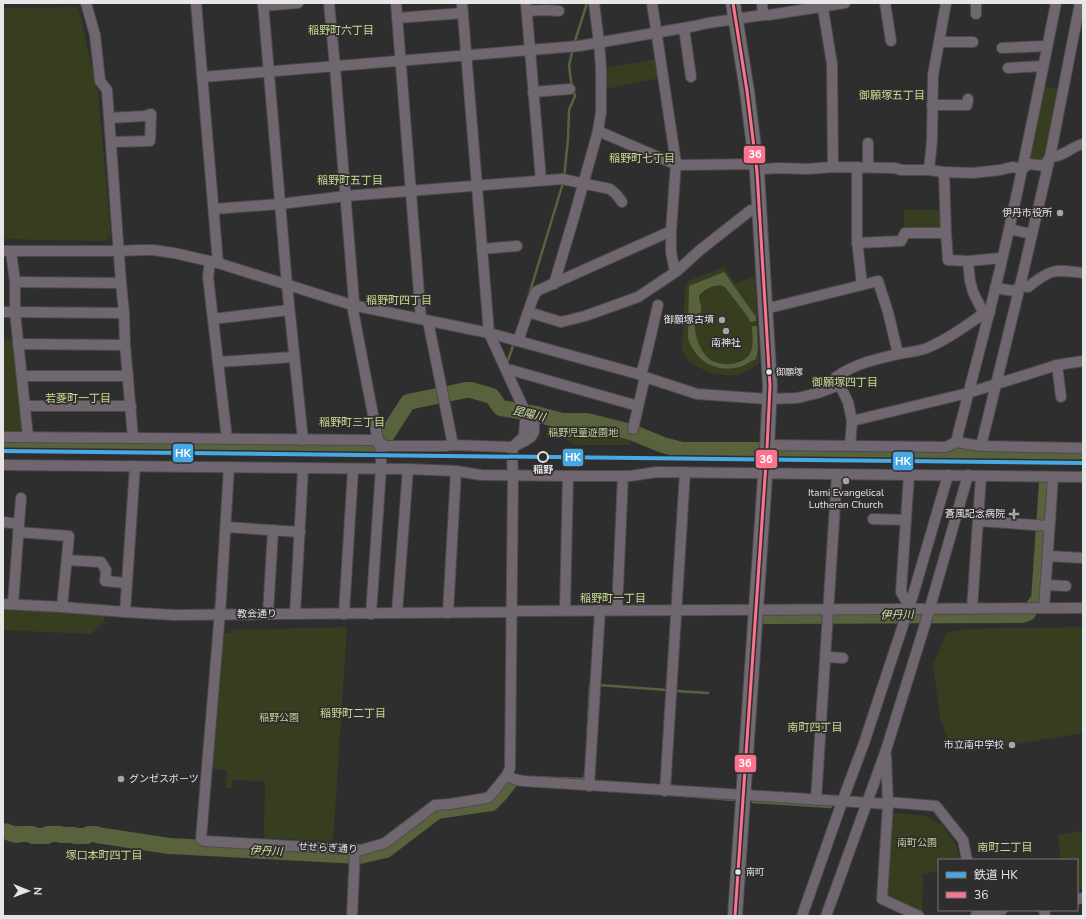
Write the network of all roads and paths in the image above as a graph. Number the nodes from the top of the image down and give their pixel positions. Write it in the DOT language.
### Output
graph roads {
  1 [pos="86,3"];
  2 [pos="196,3"];
  3 [pos="298,3"];
  4 [pos="328,3"];
  5 [pos="396,3"];
  6 [pos="594,3"];
  7 [pos="652,3"];
  8 [pos="733,3"];
  9 [pos="762,3"];
  10 [pos="845,3"];
  11 [pos="885,3"];
  12 [pos="946,3"];
  13 [pos="1056,3"];
  14 [pos="1080,3"];
  15 [pos="263,4"];
  16 [pos="822,5"];
  17 [pos="527,7"];
  18 [pos="462,8"];
  19 [pos="559,11"];
  20 [pos="763,15"];
  21 [pos="397,18"];
  22 [pos="736,19"];
  23 [pos="684,28"];
  24 [pos="657,32"];
  25 [pos="891,41"];
  26 [pos="599,42"];
  27 [pos="939,42"];
  28 [pos="973,42"];
  29 [pos="1047,46"];
  30 [pos="1002,48"];
  31 [pos="530,50"];
  32 [pos="466,55"];
  33 [pos="401,61"];
  34 [pos="335,66"];
  35 [pos="1043,66"];
  36 [pos="1008,68"];
  37 [pos="269,72"];
  38 [pos="203,77"];
  39 [pos="691,77"];
  40 [pos="570,89"];
  41 [pos="533,92"];
  42 [pos="932,105"];
  43 [pos="968,105"];
  44 [pos="109,118"];
  45 [pos="598,132"];
  46 [pos="111,142"];
  47 [pos="868,143"];
  48 [pos="1083,144"];
  49 [pos="1050,157"];
  50 [pos="676,163"];
  51 [pos="833,167"];
  52 [pos="857,167"];
  53 [pos="757,168"];
  54 [pos="868,168"];
  55 [pos="1022,169"];
  56 [pos="929,170"];
  57 [pos="944,172"];
  58 [pos="541,180"];
  59 [pos="583,183"];
  60 [pos="477,186"];
  61 [pos="411,192"];
  62 [pos="346,196"];
  63 [pos="622,202"];
  64 [pos="280,204"];
  65 [pos="214,209"];
  66 [pos="759,210"];
  67 [pos="1009,229"];
  68 [pos="671,231"];
  69 [pos="946,233"];
  70 [pos="1032,234"];
  71 [pos="857,243"];
  72 [pos="517,246"];
  73 [pos="482,249"];
  74 [pos="7,251"];
  75 [pos="119,251"];
  76 [pos="1002,258"];
  77 [pos="968,261"];
  78 [pos="214,263"];
  79 [pos="675,272"];
  80 [pos="1083,273"];
  81 [pos="15,282"];
  82 [pos="121,283"];
  83 [pos="554,284"];
  84 [pos="862,285"];
  85 [pos="287,286"];
  86 [pos="1020,286"];
  87 [pos="995,288"];
  88 [pos="352,305"];
  89 [pos="658,305"];
  90 [pos="765,309"];
  91 [pos="289,310"];
  92 [pos="3,312"];
  93 [pos="15,312"];
  94 [pos="124,312"];
  95 [pos="528,312"];
  96 [pos="989,315"];
  97 [pos="213,319"];
  98 [pos="425,320"];
  99 [pos="489,333"];
  100 [pos="518,341"];
  101 [pos="18,344"];
  102 [pos="125,345"];
  103 [pos="898,354"];
  104 [pos="294,357"];
  105 [pos="1083,361"];
  106 [pos="218,362"];
  107 [pos="1057,365"];
  108 [pos="507,372"];
  109 [pos="22,376"];
  110 [pos="128,376"];
  111 [pos="643,376"];
  112 [pos="997,384"];
  113 [pos="839,385"];
  114 [pos="968,393"];
  115 [pos="1061,397"];
  116 [pos="769,399"];
  117 [pos="25,406"];
  118 [pos="131,406"];
  119 [pos="638,406"];
  120 [pos="852,421"];
  121 [pos="633,429"];
  122 [pos="3,436"];
  123 [pos="28,437"];
  124 [pos="133,438"];
  125 [pos="227,439"];
  126 [pos="303,440"];
  127 [pos="956,442"];
  128 [pos="453,445"];
  129 [pos="381,446"];
  130 [pos="850,446"];
  131 [pos="981,446"];
  132 [pos="513,447"];
  133 [pos="1083,448"];
  134 [pos="767,449"];
  135 [pos="3,465"];
  136 [pos="135,466"];
  137 [pos="229,468"];
  138 [pos="303,469"];
  139 [pos="381,469"];
  140 [pos="353,470"];
  141 [pos="408,470"];
  142 [pos="456,472"];
  143 [pos="685,472"];
  144 [pos="765,472"];
  145 [pos="837,474"];
  146 [pos="513,475"];
  147 [pos="909,475"];
  148 [pos="948,475"];
  149 [pos="568,476"];
  150 [pos="623,476"];
  151 [pos="968,476"];
  152 [pos="981,476"];
  153 [pos="1053,477"];
  154 [pos="1083,477"];
  155 [pos="21,498"];
  156 [pos="873,519"];
  157 [pos="906,520"];
  158 [pos="978,521"];
  159 [pos="3,522"];
  160 [pos="1049,526"];
  161 [pos="226,527"];
  162 [pos="19,528"];
  163 [pos="273,530"];
  164 [pos="300,532"];
  165 [pos="1048,556"];
  166 [pos="1083,558"];
  167 [pos="67,560"];
  168 [pos="127,583"];
  169 [pos="1046,585"];
  170 [pos="1066,586"];
  171 [pos="8,604"];
  172 [pos="62,607"];
  173 [pos="1044,608"];
  174 [pos="1083,608"];
  175 [pos="972,609"];
  176 [pos="565,610"];
  177 [pos="600,610"];
  178 [pos="616,610"];
  179 [pos="677,610"];
  180 [pos="756,610"];
  181 [pos="907,611"];
  182 [pos="125,612"];
  183 [pos="512,612"];
  184 [pos="397,613"];
  185 [pos="448,613"];
  186 [pos="828,613"];
  187 [pos="928,613"];
  188 [pos="268,614"];
  189 [pos="295,614"];
  190 [pos="344,614"];
  191 [pos="371,614"];
  192 [pos="219,615"];
  193 [pos="826,657"];
  194 [pos="843,658"];
  195 [pos="886,750"];
  196 [pos="507,775"];
  197 [pos="589,786"];
  198 [pos="665,791"];
  199 [pos="744,795"];
  200 [pos="816,800"];
  201 [pos="842,802"];
  202 [pos="867,803"];
  203 [pos="888,803"];
  204 [pos="355,854"];
  205 [pos="967,859"];
  206 [pos="997,911"];
  207 [pos="976,914"];
  208 [pos="352,916"];
  209 [pos="735,916"];
  210 [pos="802,916"];
  211 [pos="826,916"];
  212 [pos="919,916"];
  1 -- 44 [label="street"];
  2 -- 38 [label="street"];
  3 -- 15 [label="street"];
  4 -- 34 [label="street"];
  5 -- 21 [label="street"];
  6 -- 26 [label="street"];
  7 -- 24 [label="street"];
  8 -- 22 [label="main road"];
  9 -- 20 [label="street"];
  10 -- 16 [label="street"];
  11 -- 25 [label="street"];
  12 -- 27 [label="street"];
  13 -- 29 [label="street"];
  14 -- 49 [label="street"];
  15 -- 37 [label="street"];
  16 -- 20 [label="street"];
  16 -- 51 [label="street"];
  17 -- 19 [label="street"];
  17 -- 31 [label="street"];
  18 -- 21 [label="street"];
  18 -- 32 [label="street"];
  20 -- 22 [label="street"];
  21 -- 33 [label="street"];
  22 -- 23 [label="street"];
  22 -- 53 [label="main road"];
  23 -- 24 [label="street"];
  23 -- 39 [label="street"];
  24 -- 26 [label="street"];
  24 -- 50 [label="street"];
  26 -- 31 [label="street"];
  26 -- 45 [label="street"];
  27 -- 28 [label="street"];
  27 -- 42 [label="street"];
  29 -- 30 [label="street"];
  29 -- 35 [label="street"];
  31 -- 32 [label="street"];
  31 -- 41 [label="street"];
  32 -- 33 [label="street"];
  32 -- 60 [label="street"];
  33 -- 34 [label="street"];
  33 -- 61 [label="street"];
  34 -- 37 [label="street"];
  34 -- 62 [label="street"];
  35 -- 36 [label="street"];
  35 -- 55 [label="street"];
  37 -- 38 [label="street"];
  37 -- 64 [label="street"];
  38 -- 65 [label="street"];
  40 -- 41 [label="street"];
  41 -- 58 [label="street"];
  42 -- 43 [label="street"];
  42 -- 56 [label="street"];
  44 -- 46 [label="street"];
  44 -- 46 [label="street"];
  45 -- 50 [label="street"];
  45 -- 59 [label="street"];
  46 -- 75 [label="street"];
  47 -- 54 [label="street"];
  48 -- 49 [label="street"];
  49 -- 55 [label="street"];
  49 -- 70 [label="street"];
  50 -- 53 [label="street"];
  50 -- 68 [label="street"];
  51 -- 52 [label="street"];
  51 -- 53 [label="street"];
  52 -- 54 [label="street"];
  52 -- 71 [label="street"];
  53 -- 66 [label="main road"];
  54 -- 56 [label="street"];
  55 -- 57 [label="street"];
  55 -- 67 [label="street"];
  56 -- 57 [label="street"];
  57 -- 69 [label="street"];
  58 -- 59 [label="street"];
  58 -- 60 [label="street"];
  59 -- 63 [label="street"];
  59 -- 83 [label="street"];
  60 -- 61 [label="street"];
  60 -- 73 [label="street"];
  61 -- 62 [label="street"];
  61 -- 98 [label="street"];
  62 -- 64 [label="street"];
  62 -- 88 [label="street"];
  64 -- 65 [label="street"];
  64 -- 85 [label="street"];
  65 -- 78 [label="street"];
  66 -- 79 [label="street"];
  66 -- 90 [label="main road"];
  67 -- 70 [label="street"];
  67 -- 76 [label="street"];
  68 -- 79 [label="street"];
  68 -- 83 [label="street"];
  69 -- 71 [label="street"];
  69 -- 77 [label="street"];
  70 -- 86 [label="street"];
  71 -- 84 [label="street"];
  72 -- 73 [label="street"];
  73 -- 99 [label="street"];
  74 -- 75 [label="street"];
  74 -- 81 [label="street"];
  75 -- 78 [label="street"];
  75 -- 82 [label="street"];
  76 -- 77 [label="street"];
  76 -- 87 [label="street"];
  77 -- 96 [label="street"];
  78 -- 85 [label="street"];
  78 -- 97 [label="street"];
  79 -- 95 [label="street"];
  80 -- 86 [label="street"];
  81 -- 82 [label="street"];
  81 -- 93 [label="street"];
  82 -- 94 [label="street"];
  83 -- 95 [label="street"];
  84 -- 90 [label="street"];
  84 -- 103 [label="street"];
  85 -- 88 [label="street"];
  85 -- 91 [label="street"];
  86 -- 87 [label="street"];
  86 -- 112 [label="street"];
  87 -- 96 [label="street"];
  88 -- 98 [label="street"];
  88 -- 129 [label="street"];
  89 -- 111 [label="street"];
  90 -- 116 [label="main road"];
  91 -- 97 [label="street"];
  91 -- 104 [label="street"];
  92 -- 93 [label="street"];
  93 -- 94 [label="street"];
  93 -- 101 [label="street"];
  94 -- 102 [label="street"];
  95 -- 100 [label="street"];
  96 -- 103 [label="street"];
  96 -- 114 [label="street"];
  97 -- 106 [label="street"];
  98 -- 99 [label="street"];
  98 -- 128 [label="street"];
  99 -- 100 [label="street"];
  99 -- 108 [label="street"];
  100 -- 111 [label="street"];
  101 -- 102 [label="street"];
  101 -- 109 [label="street"];
  102 -- 110 [label="street"];
  103 -- 113 [label="street"];
  104 -- 106 [label="street"];
  104 -- 126 [label="street"];
  105 -- 107 [label="street"];
  106 -- 125 [label="street"];
  107 -- 112 [label="street"];
  107 -- 115 [label="street"];
  108 -- 119 [label="street"];
  108 -- 132 [label="street"];
  109 -- 110 [label="street"];
  109 -- 117 [label="street"];
  110 -- 118 [label="street"];
  111 -- 116 [label="street"];
  111 -- 119 [label="street"];
  112 -- 114 [label="street"];
  112 -- 131 [label="street"];
  113 -- 116 [label="street"];
  113 -- 120 [label="street"];
  114 -- 120 [label="street"];
  114 -- 127 [label="street"];
  116 -- 134 [label="main road"];
  117 -- 118 [label="street"];
  117 -- 123 [label="street"];
  118 -- 124 [label="street"];
  119 -- 121 [label="street"];
  120 -- 130 [label="street"];
  122 -- 123 [label="street"];
  123 -- 124 [label="street"];
  124 -- 125 [label="street"];
  125 -- 126 [label="street"];
  126 -- 129 [label="street"];
  127 -- 130 [label="street"];
  127 -- 131 [label="street"];
  128 -- 129 [label="street"];
  128 -- 132 [label="street"];
  129 -- 139 [label="street"];
  130 -- 134 [label="street"];
  131 -- 133 [label="street"];
  132 -- 146 [label="street, せせらぎ通り"];
  134 -- 144 [label="main road"];
  135 -- 136 [label="street"];
  136 -- 137 [label="street"];
  136 -- 168 [label="street"];
  137 -- 138 [label="street"];
  137 -- 161 [label="street"];
  138 -- 140 [label="street"];
  138 -- 164 [label="street"];
  139 -- 140 [label="street"];
  139 -- 141 [label="street"];
  139 -- 191 [label="street"];
  140 -- 190 [label="street"];
  141 -- 142 [label="street"];
  141 -- 184 [label="street"];
  142 -- 146 [label="street"];
  142 -- 185 [label="street"];
  143 -- 144 [label="street"];
  143 -- 150 [label="street"];
  143 -- 179 [label="street"];
  144 -- 145 [label="street"];
  144 -- 180 [label="main road"];
  145 -- 147 [label="street"];
  145 -- 186 [label="street"];
  146 -- 149 [label="street"];
  146 -- 183 [label="street, せせらぎ通り"];
  147 -- 148 [label="street"];
  147 -- 157 [label="street"];
  148 -- 151 [label="street"];
  148 -- 181 [label="street"];
  149 -- 150 [label="street"];
  149 -- 176 [label="street"];
  150 -- 178 [label="street"];
  151 -- 152 [label="street"];
  151 -- 187 [label="street"];
  152 -- 153 [label="street"];
  152 -- 158 [label="street"];
  153 -- 154 [label="street"];
  153 -- 160 [label="street"];
  155 -- 162 [label="street"];
  156 -- 157 [label="street"];
  157 -- 181 [label="street"];
  158 -- 160 [label="street"];
  158 -- 175 [label="street"];
  159 -- 162 [label="street"];
  160 -- 165 [label="street"];
  161 -- 163 [label="street"];
  161 -- 192 [label="street"];
  162 -- 167 [label="street"];
  162 -- 171 [label="street"];
  163 -- 164 [label="street"];
  163 -- 188 [label="street"];
  164 -- 189 [label="street"];
  165 -- 166 [label="street"];
  165 -- 169 [label="street"];
  167 -- 168 [label="street"];
  167 -- 172 [label="street"];
  168 -- 182 [label="street"];
  169 -- 170 [label="street"];
  169 -- 173 [label="street"];
  171 -- 172 [label="street, 教会通り"];
  172 -- 182 [label="street, 教会通り"];
  173 -- 174 [label="street, 教会通り"];
  173 -- 175 [label="street, 教会通り"];
  175 -- 187 [label="street, 教会通り"];
  176 -- 177 [label="street, 教会通り"];
  176 -- 183 [label="street, 教会通り"];
  177 -- 178 [label="street, 教会通り"];
  177 -- 197 [label="street"];
  178 -- 179 [label="street, 教会通り"];
  179 -- 180 [label="street, 教会通り"];
  179 -- 198 [label="street"];
  180 -- 186 [label="street, 教会通り"];
  180 -- 199 [label="main road"];
  181 -- 186 [label="street, 教会通り"];
  181 -- 187 [label="street, 教会通り"];
  181 -- 201 [label="street"];
  182 -- 192 [label="street, 教会通り"];
  183 -- 185 [label="street, 教会通り"];
  183 -- 196 [label="street, せせらぎ通り"];
  184 -- 185 [label="street, 教会通り"];
  184 -- 191 [label="street, 教会通り"];
  186 -- 193 [label="street"];
  187 -- 195 [label="street"];
  188 -- 189 [label="street, 教会通り"];
  188 -- 192 [label="street, 教会通り"];
  189 -- 190 [label="street, 教会通り"];
  190 -- 191 [label="street, 教会通り"];
  192 -- 204 [label="street, せせらぎ通り"];
  193 -- 194 [label="street"];
  193 -- 200 [label="street"];
  195 -- 202 [label="street"];
  195 -- 203 [label="street"];
  196 -- 197 [label="street"];
  196 -- 204 [label="street, せせらぎ通り"];
  197 -- 198 [label="street"];
  198 -- 199 [label="street"];
  199 -- 200 [label="street"];
  199 -- 209 [label="main road"];
  200 -- 201 [label="street"];
  201 -- 202 [label="street"];
  201 -- 210 [label="street"];
  202 -- 203 [label="street"];
  202 -- 211 [label="street"];
  203 -- 205 [label="street"];
  203 -- 212 [label="street"];
  204 -- 208 [label="street"];
  206 -- 207 [label="street"];
}
